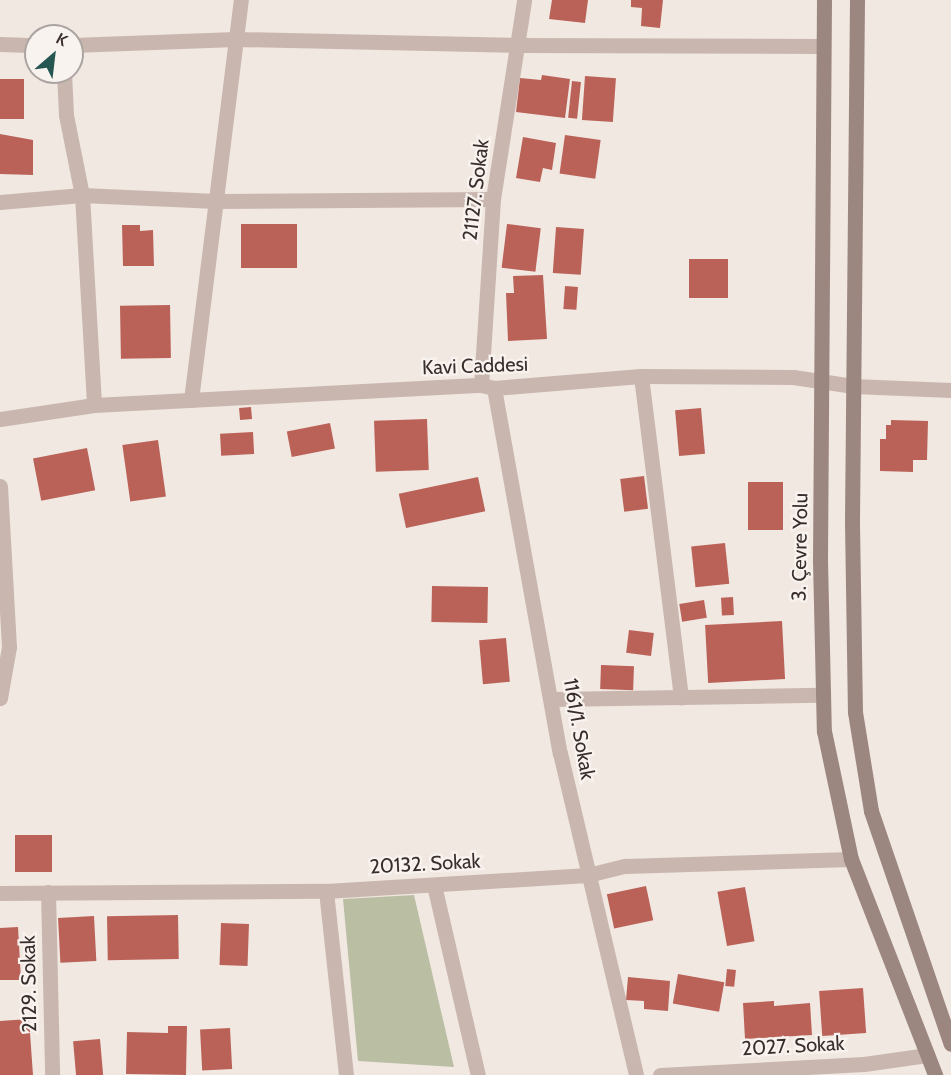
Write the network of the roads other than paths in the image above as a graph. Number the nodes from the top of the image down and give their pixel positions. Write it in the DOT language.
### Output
graph roads {
  1 [pos="241,0"];
  2 [pos="524,0"];
  3 [pos="824,0"];
  4 [pos="857,0"];
  5 [pos="236,39"];
  6 [pos="2,41"];
  7 [pos="24,44"];
  8 [pos="84,45"];
  9 [pos="518,45"];
  10 [pos="823,46"];
  11 [pos="65,84"];
  12 [pos="82,195"];
  13 [pos="493,199"];
  14 [pos="216,201"];
  15 [pos="0,202"];
  16 [pos="641,376"];
  17 [pos="824,380"];
  18 [pos="853,386"];
  19 [pos="488,387"];
  20 [pos="951,390"];
  21 [pos="191,400"];
  22 [pos="94,405"];
  23 [pos="0,419"];
  24 [pos="0,486"];
  25 [pos="821,695"];
  26 [pos="0,698"];
  27 [pos="681,698"];
  28 [pos="552,699"];
  29 [pos="851,859"];
  30 [pos="588,875"];
  31 [pos="434,885"];
  32 [pos="326,891"];
  33 [pos="48,892"];
  34 [pos="0,893"];
  35 [pos="951,1044"];
  36 [pos="927,1055"];
  37 [pos="756,1072"];
  38 [pos="52,1075"];
  39 [pos="346,1075"];
  40 [pos="478,1075"];
  41 [pos="636,1075"];
  42 [pos="660,1075"];
  43 [pos="935,1075"];
  1 -- 5 [label="street"];
  2 -- 9 [label="street, 21127. Sokak"];
  3 -- 10 [label="main road, 3. Çevre Yolu"];
  4 -- 18 [label="main road"];
  5 -- 8 [label="street"];
  5 -- 9 [label="street"];
  5 -- 14 [label="street"];
  6 -- 7 [label="street"];
  9 -- 10 [label="street"];
  9 -- 13 [label="street, 21127. Sokak"];
  10 -- 17 [label="main road, 3. Çevre Yolu"];
  11 -- 12 [label="street"];
  12 -- 14 [label="street"];
  12 -- 15 [label="street"];
  12 -- 22 [label="street"];
  13 -- 14 [label="street"];
  13 -- 19 [label="street, 21127. Sokak"];
  14 -- 21 [label="street"];
  16 -- 17 [label="street, Kavi Caddesi"];
  16 -- 19 [label="street, Kavi Caddesi"];
  16 -- 27 [label="street"];
  17 -- 18 [label="street, Kavi Caddesi"];
  17 -- 25 [label="main road, 3. Çevre Yolu"];
  18 -- 20 [label="street, Kavi Caddesi"];
  18 -- 35 [label="main road"];
  19 -- 21 [label="street, Kavi Caddesi"];
  19 -- 28 [label="street, 1161/1. Sokak"];
  21 -- 22 [label="street, Kavi Caddesi"];
  22 -- 23 [label="street, Kavi Caddesi"];
  24 -- 26 [label="street"];
  25 -- 27 [label="street"];
  25 -- 29 [label="main road, 3. Çevre Yolu"];
  27 -- 28 [label="street"];
  28 -- 30 [label="street, 1161/1. Sokak"];
  29 -- 30 [label="street, 20132. Sokak"];
  29 -- 36 [label="main road, 3. Çevre Yolu"];
  30 -- 31 [label="street, 20132. Sokak"];
  30 -- 41 [label="street, 1161/1. Sokak"];
  31 -- 32 [label="street, 20132. Sokak"];
  31 -- 40 [label="street"];
  32 -- 33 [label="street, 20132. Sokak"];
  32 -- 39 [label="street"];
  33 -- 34 [label="street, 20132. Sokak"];
  33 -- 38 [label="street, 2129. Sokak"];
  36 -- 37 [label="street, 2027. Sokak"];
  36 -- 43 [label="main road, 3. Çevre Yolu"];
  37 -- 42 [label="street, 2027. Sokak"];
}
